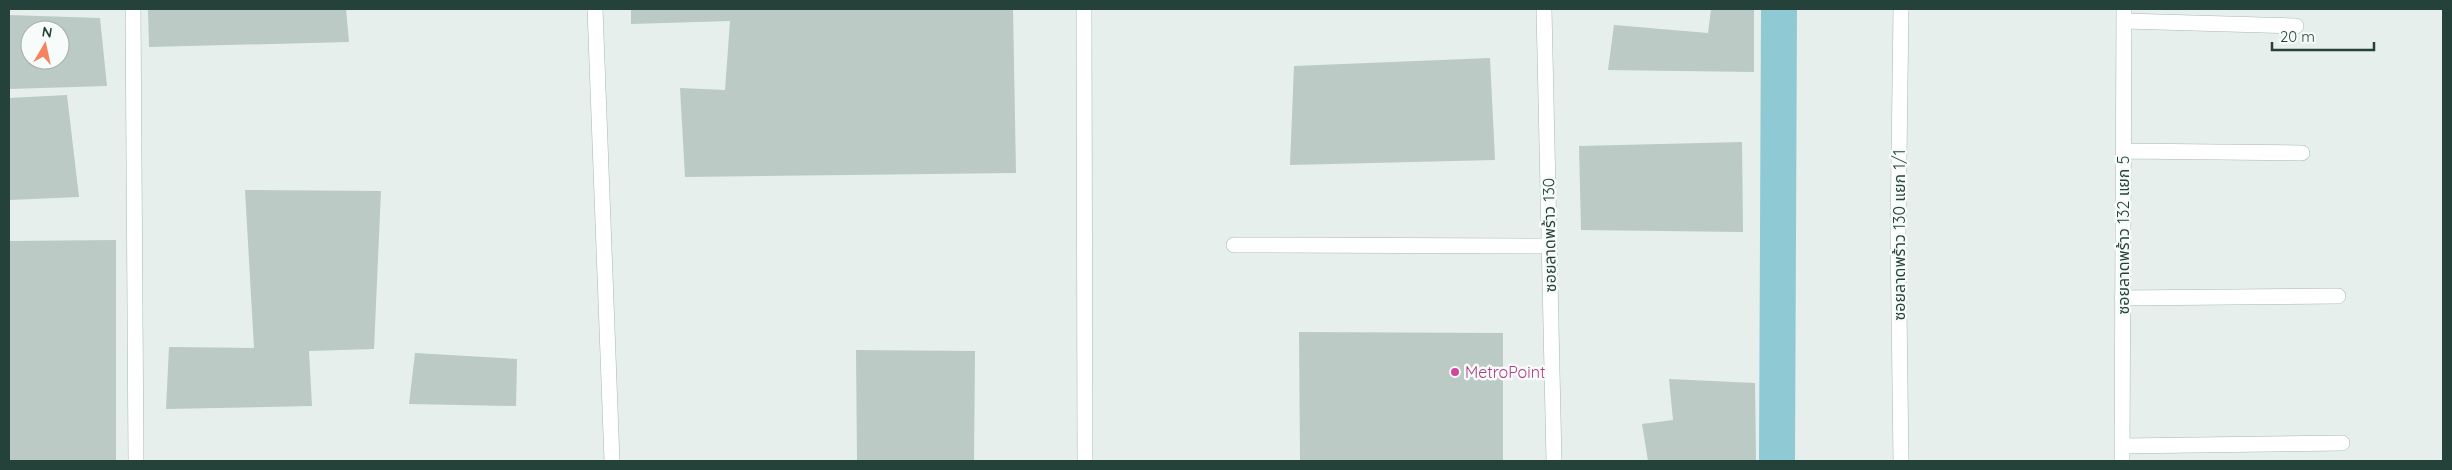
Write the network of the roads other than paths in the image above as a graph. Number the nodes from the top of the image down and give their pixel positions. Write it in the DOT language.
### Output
graph roads {
  1 [pos="133,9"];
  2 [pos="594,9"];
  3 [pos="1084,9"];
  4 [pos="1544,9"];
  5 [pos="1900,9"];
  6 [pos="2124,15"];
  7 [pos="2296,26"];
  8 [pos="2124,152"];
  9 [pos="2302,153"];
  10 [pos="1234,245"];
  11 [pos="1549,246"];
  12 [pos="2338,296"];
  13 [pos="2122,298"];
  14 [pos="2342,443"];
  15 [pos="2122,446"];
  16 [pos="136,461"];
  17 [pos="612,461"];
  18 [pos="1085,461"];
  19 [pos="1554,461"];
  20 [pos="1901,461"];
  21 [pos="2122,461"];
  1 -- 16 [label="street"];
  2 -- 17 [label="street"];
  3 -- 18 [label="street"];
  4 -- 11 [label="street, ซอยลาดพร้าว 130"];
  5 -- 20 [label="street, ซอยลาดพร้าว 130 แยก 1/1"];
  6 -- 7 [label="street"];
  6 -- 8 [label="street, ซอยลาดพร้าว 132 แยก 5"];
  8 -- 9 [label="street"];
  8 -- 13 [label="street, ซอยลาดพร้าว 132 แยก 5"];
  10 -- 11 [label="street"];
  11 -- 19 [label="street, ซอยลาดพร้าว 130"];
  12 -- 13 [label="street"];
  13 -- 15 [label="street, ซอยลาดพร้าว 132 แยก 5"];
  14 -- 15 [label="street"];
  15 -- 21 [label="street, ซอยลาดพร้าว 132 แยก 5"];
}
